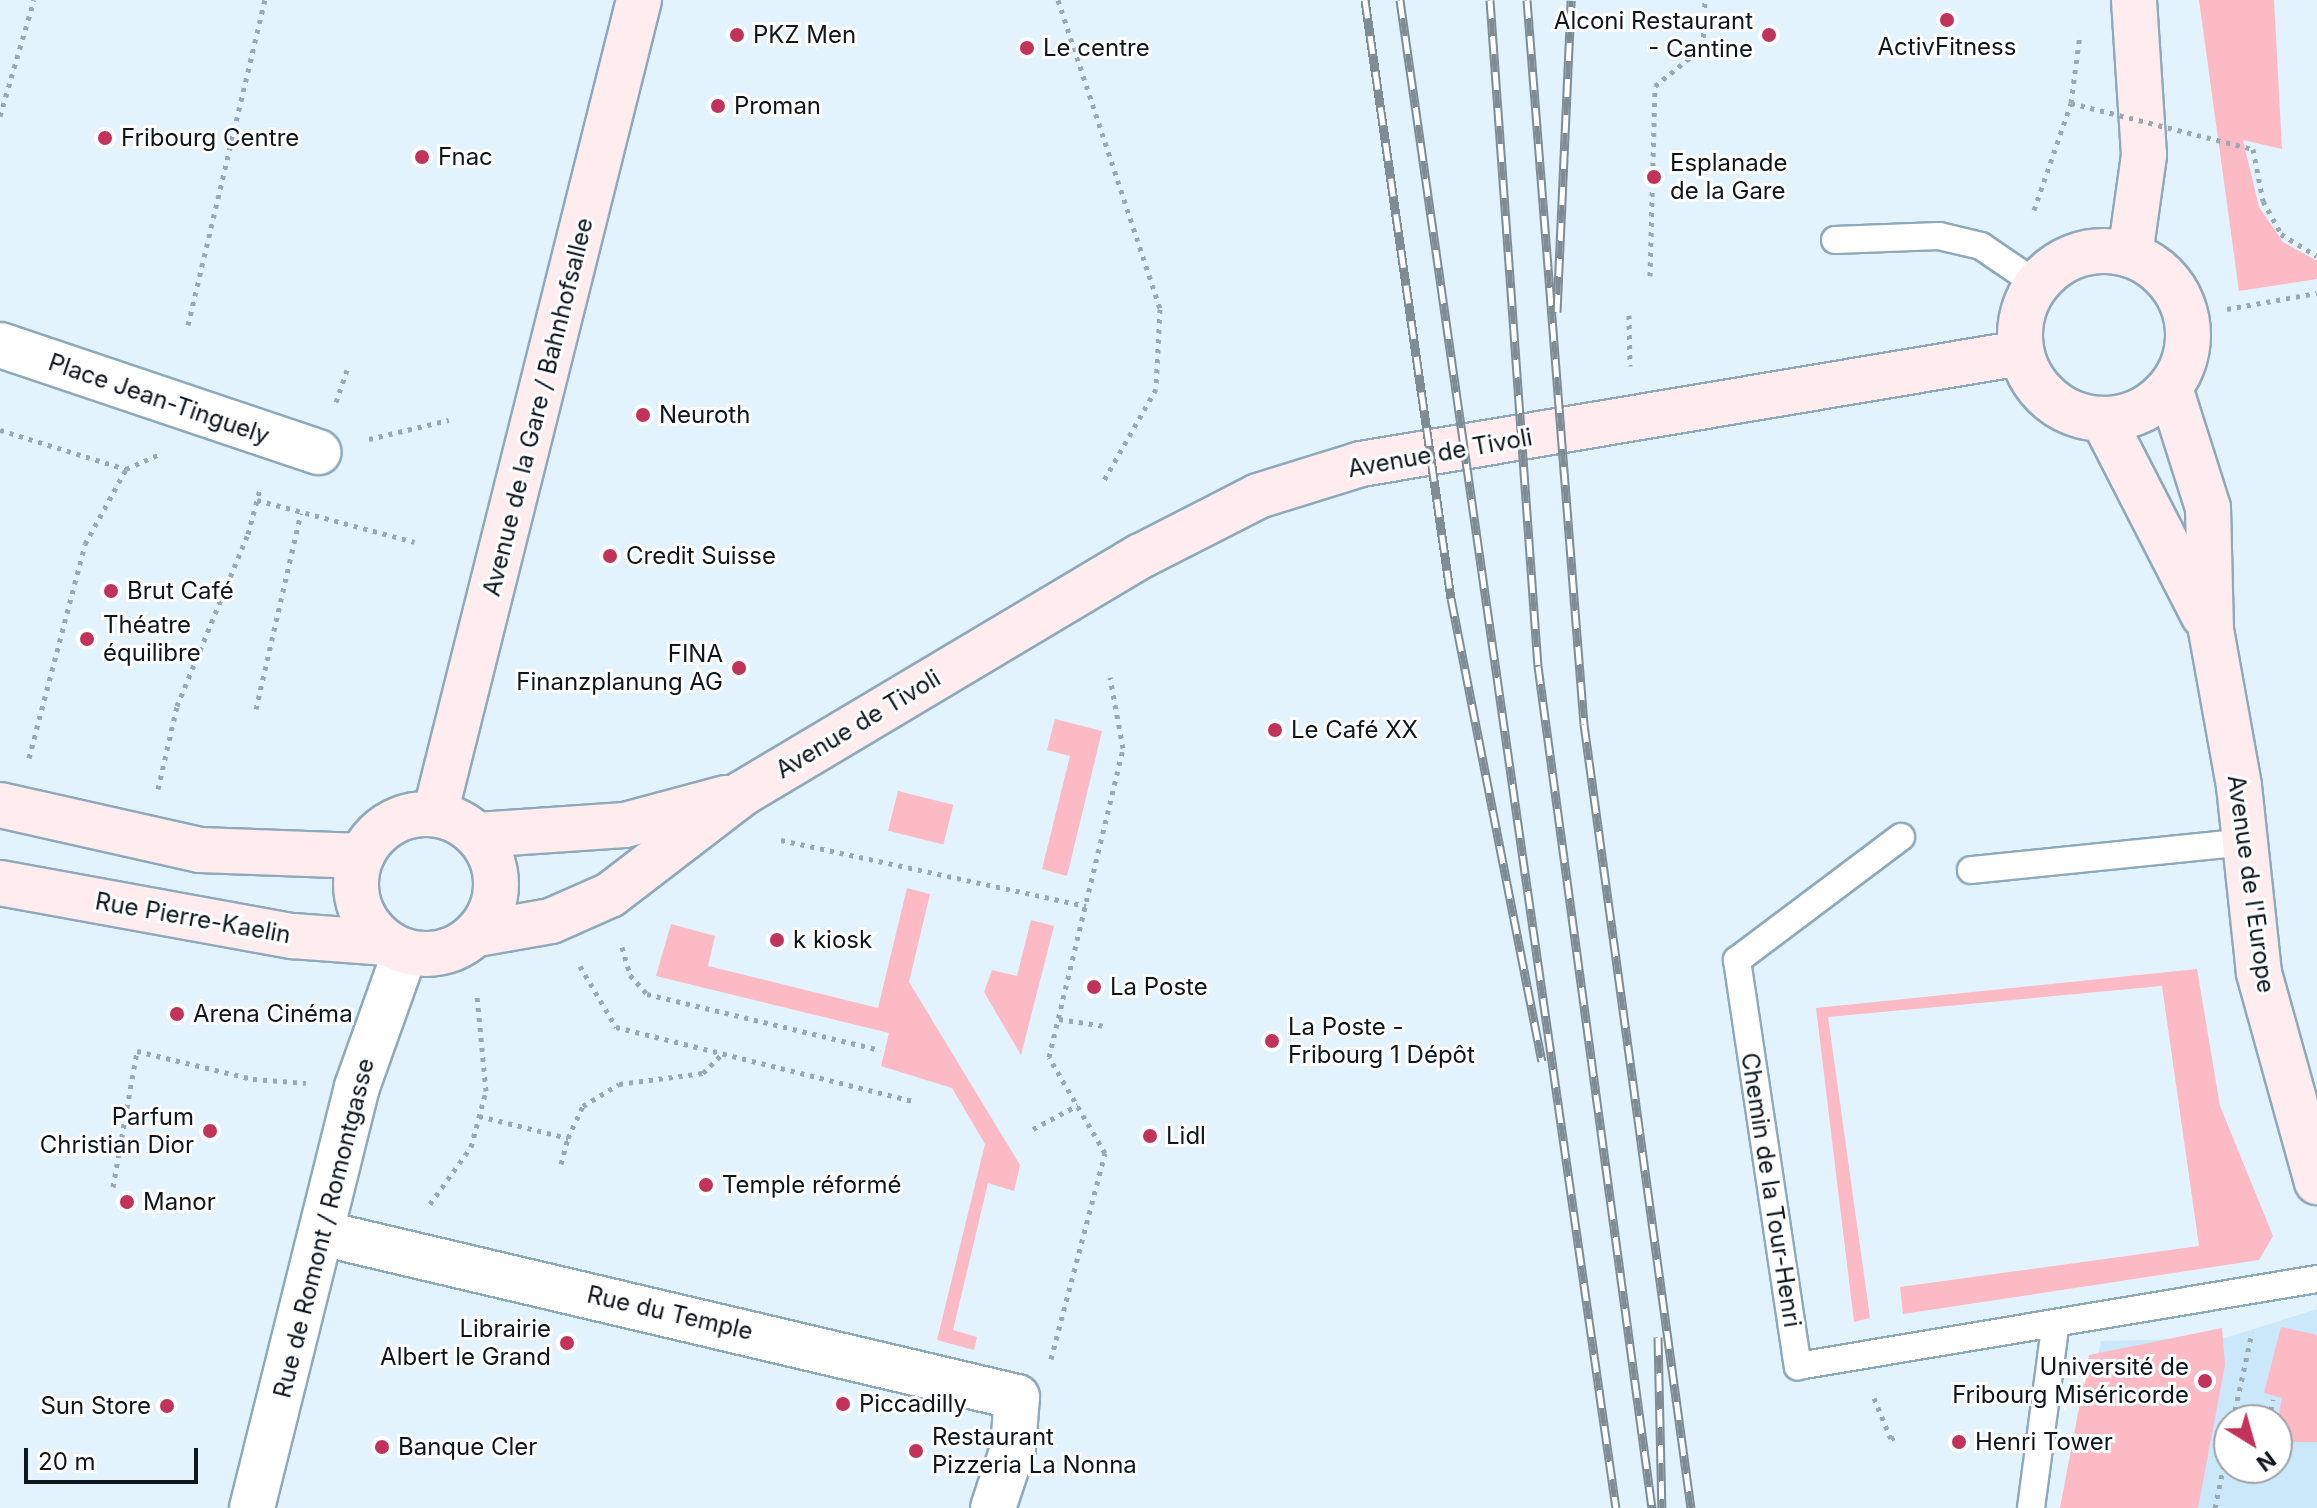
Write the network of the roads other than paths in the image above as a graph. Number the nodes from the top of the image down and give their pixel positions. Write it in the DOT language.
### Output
graph roads {
  1 [pos="639,0"];
  2 [pos="2134,0"];
  3 [pos="1835,240"];
  4 [pos="2130,255"];
  5 [pos="2037,284"];
  6 [pos="0,345"];
  7 [pos="2021,353"];
  8 [pos="2170,388"];
  9 [pos="2103,419"];
  10 [pos="318,452"];
  11 [pos="2211,630"];
  12 [pos="743,793"];
  13 [pos="0,805"];
  14 [pos="435,814"];
  15 [pos="478,835"];
  16 [pos="1901,837"];
  17 [pos="2245,842"];
  18 [pos="362,856"];
  19 [pos="1971,870"];
  20 [pos="0,883"];
  21 [pos="477,934"];
  22 [pos="396,947"];
  23 [pos="2317,1182"];
  24 [pos="321,1233"];
  25 [pos="2317,1279"];
  26 [pos="2055,1327"];
  27 [pos="252,1508"];
  28 [pos="993,1508"];
  29 [pos="2031,1508"];
  1 -- 14 [label="main road, Avenue de la Gare / Bahnhofsallee"];
  2 -- 4 [label="main road"];
  3 -- 5 [label="lane"];
  4 -- 5 [label="main road"];
  4 -- 8 [label="main road"];
  5 -- 7 [label="main road"];
  6 -- 10 [label="street, Place Jean-Tinguely"];
  7 -- 9 [label="main road"];
  7 -- 12 [label="main road, Avenue de Tivoli"];
  8 -- 9 [label="main road"];
  8 -- 11 [label="main road, Avenue de l'Europe"];
  9 -- 11 [label="main road, Avenue de l'Europe"];
  11 -- 17 [label="main road, Avenue de l'Europe"];
  12 -- 15 [label="main road, Avenue de Tivoli"];
  12 -- 21 [label="main road, Avenue de Tivoli"];
  13 -- 18 [label="main road"];
  14 -- 15 [label="main road"];
  14 -- 18 [label="main road"];
  15 -- 21 [label="main road"];
  16 -- 26 [label="lane, Chemin de la Tour-Henri"];
  17 -- 19 [label="lane"];
  17 -- 23 [label="main road, Avenue de l'Europe"];
  18 -- 22 [label="main road"];
  20 -- 22 [label="main road, Rue Pierre-Kaelin"];
  21 -- 22 [label="main road"];
  22 -- 24 [label="street, Rue de Romont / Romontgasse"];
  24 -- 27 [label="street, Rue de Romont / Romontgasse"];
  24 -- 28 [label="street, Rue du Temple"];
  25 -- 26 [label="lane, Chemin de la Tour-Henri"];
  26 -- 29 [label="lane"];
}
